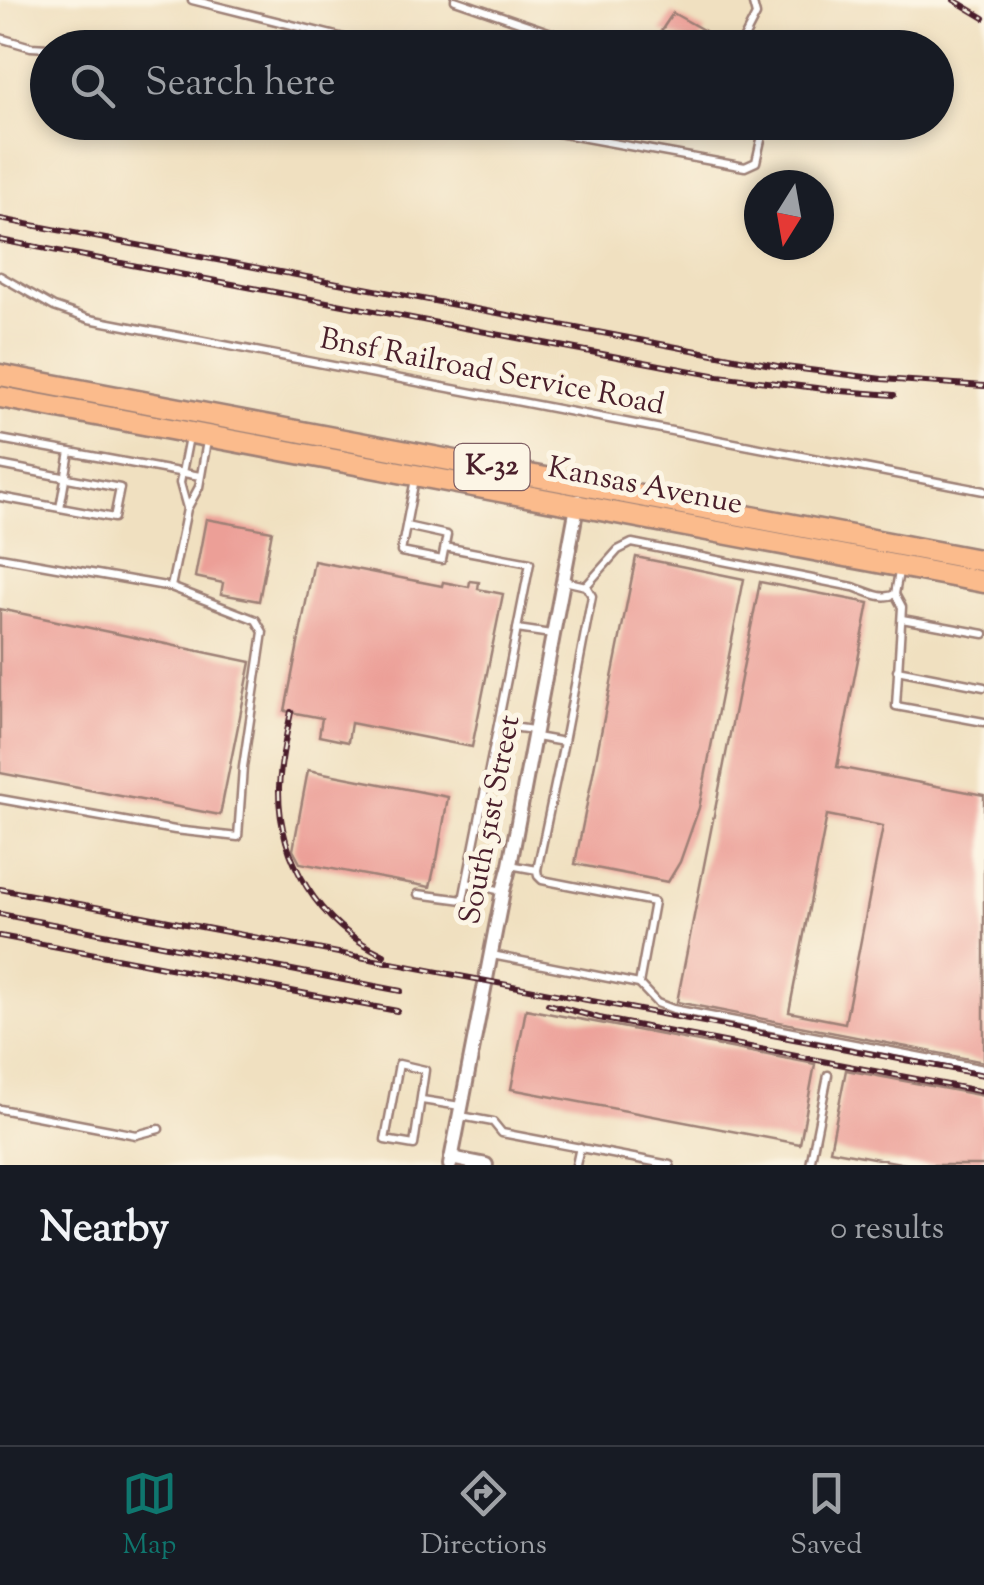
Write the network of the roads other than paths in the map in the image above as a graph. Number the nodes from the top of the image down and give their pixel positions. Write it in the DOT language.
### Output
graph roads {
  1 [pos="192,0"];
  2 [pos="454,0"];
  3 [pos="752,0"];
  4 [pos="312,30"];
  5 [pos="542,30"];
  6 [pos="748,30"];
  7 [pos="0,38"];
  8 [pos="30,46"];
  9 [pos="593,140"];
  10 [pos="762,140"];
  11 [pos="0,276"];
  12 [pos="0,376"];
  13 [pos="0,397"];
  14 [pos="197,427"];
  15 [pos="0,439"];
  16 [pos="70,452"];
  17 [pos="418,464"];
  18 [pos="0,466"];
  19 [pos="182,473"];
  20 [pos="200,476"];
  21 [pos="65,477"];
  22 [pos="984,491"];
  23 [pos="579,494"];
  24 [pos="0,497"];
  25 [pos="60,508"];
  26 [pos="188,509"];
  27 [pos="406,526"];
  28 [pos="444,547"];
  29 [pos="0,556"];
  30 [pos="984,561"];
  31 [pos="900,566"];
  32 [pos="563,581"];
  33 [pos="984,582"];
  34 [pos="586,586"];
  35 [pos="172,588"];
  36 [pos="895,594"];
  37 [pos="901,618"];
  38 [pos="517,629"];
  39 [pos="552,634"];
  40 [pos="984,634"];
  41 [pos="898,670"];
  42 [pos="984,686"];
  43 [pos="984,722"];
  44 [pos="498,724"];
  45 [pos="534,733"];
  46 [pos="564,742"];
  47 [pos="0,799"];
  48 [pos="510,865"];
  49 [pos="538,870"];
  50 [pos="467,884"];
  51 [pos="503,891"];
  52 [pos="418,894"];
  53 [pos="491,955"];
  54 [pos="639,984"];
  55 [pos="984,1069"];
  56 [pos="828,1074"];
  57 [pos="422,1100"];
  58 [pos="0,1110"];
  59 [pos="460,1111"];
  60 [pos="158,1128"];
  61 [pos="580,1148"];
  62 [pos="451,1162"];
  63 [pos="486,1165"];
  64 [pos="576,1165"];
  65 [pos="670,1165"];
  66 [pos="810,1165"];
  1 -- 4 [label="lane"];
  2 -- 5 [label="lane"];
  3 -- 6 [label="lane"];
  7 -- 8 [label="lane"];
  9 -- 10 [label="lane"];
  11 -- 22 [label="lane, Bnsf Railroad Service Road"];
  12 -- 14 [label="main road, Kansas Avenue / K-32"];
  13 -- 14 [label="main road, Kansas Avenue / K-32"];
  14 -- 17 [label="main road, Kansas Avenue / K-32"];
  14 -- 19 [label="lane"];
  14 -- 20 [label="lane"];
  15 -- 16 [label="lane"];
  16 -- 19 [label="lane"];
  16 -- 21 [label="lane"];
  17 -- 23 [label="main road, Kansas Avenue / K-32"];
  17 -- 27 [label="lane"];
  18 -- 21 [label="lane"];
  19 -- 20 [label="lane"];
  19 -- 26 [label="lane"];
  20 -- 26 [label="lane"];
  21 -- 25 [label="lane"];
  21 -- 25 [label="lane"];
  23 -- 30 [label="main road, Kansas Avenue / K-32"];
  23 -- 31 [label="main road, Kansas Avenue / K-32"];
  23 -- 32 [label="street, South 51st Street"];
  24 -- 25 [label="lane"];
  26 -- 35 [label="lane"];
  27 -- 28 [label="lane"];
  27 -- 28 [label="lane"];
  28 -- 38 [label="lane"];
  29 -- 35 [label="lane"];
  31 -- 33 [label="main road, Kansas Avenue / K-32"];
  31 -- 36 [label="lane"];
  32 -- 34 [label="lane"];
  32 -- 39 [label="street, South 51st Street"];
  34 -- 36 [label="lane"];
  34 -- 46 [label="lane"];
  35 -- 47 [label="lane"];
  36 -- 37 [label="lane"];
  37 -- 40 [label="lane"];
  37 -- 41 [label="lane"];
  38 -- 39 [label="lane"];
  38 -- 44 [label="lane"];
  39 -- 45 [label="street, South 51st Street"];
  41 -- 42 [label="lane"];
  41 -- 43 [label="lane"];
  44 -- 45 [label="lane"];
  44 -- 50 [label="lane"];
  45 -- 46 [label="lane"];
  45 -- 48 [label="street, South 51st Street"];
  46 -- 49 [label="lane"];
  48 -- 49 [label="lane"];
  48 -- 51 [label="street, South 51st Street"];
  49 -- 54 [label="lane"];
  50 -- 51 [label="lane"];
  50 -- 52 [label="lane"];
  51 -- 53 [label="street, South 51st Street"];
  53 -- 54 [label="lane"];
  53 -- 59 [label="street, South 51st Street"];
  54 -- 55 [label="lane"];
  56 -- 66 [label="lane"];
  57 -- 57 [label="lane"];
  57 -- 59 [label="lane"];
  58 -- 60 [label="lane"];
  59 -- 61 [label="lane"];
  59 -- 62 [label="street, South 51st Street"];
  61 -- 64 [label="lane"];
  61 -- 65 [label="lane"];
  62 -- 63 [label="street"];
}
